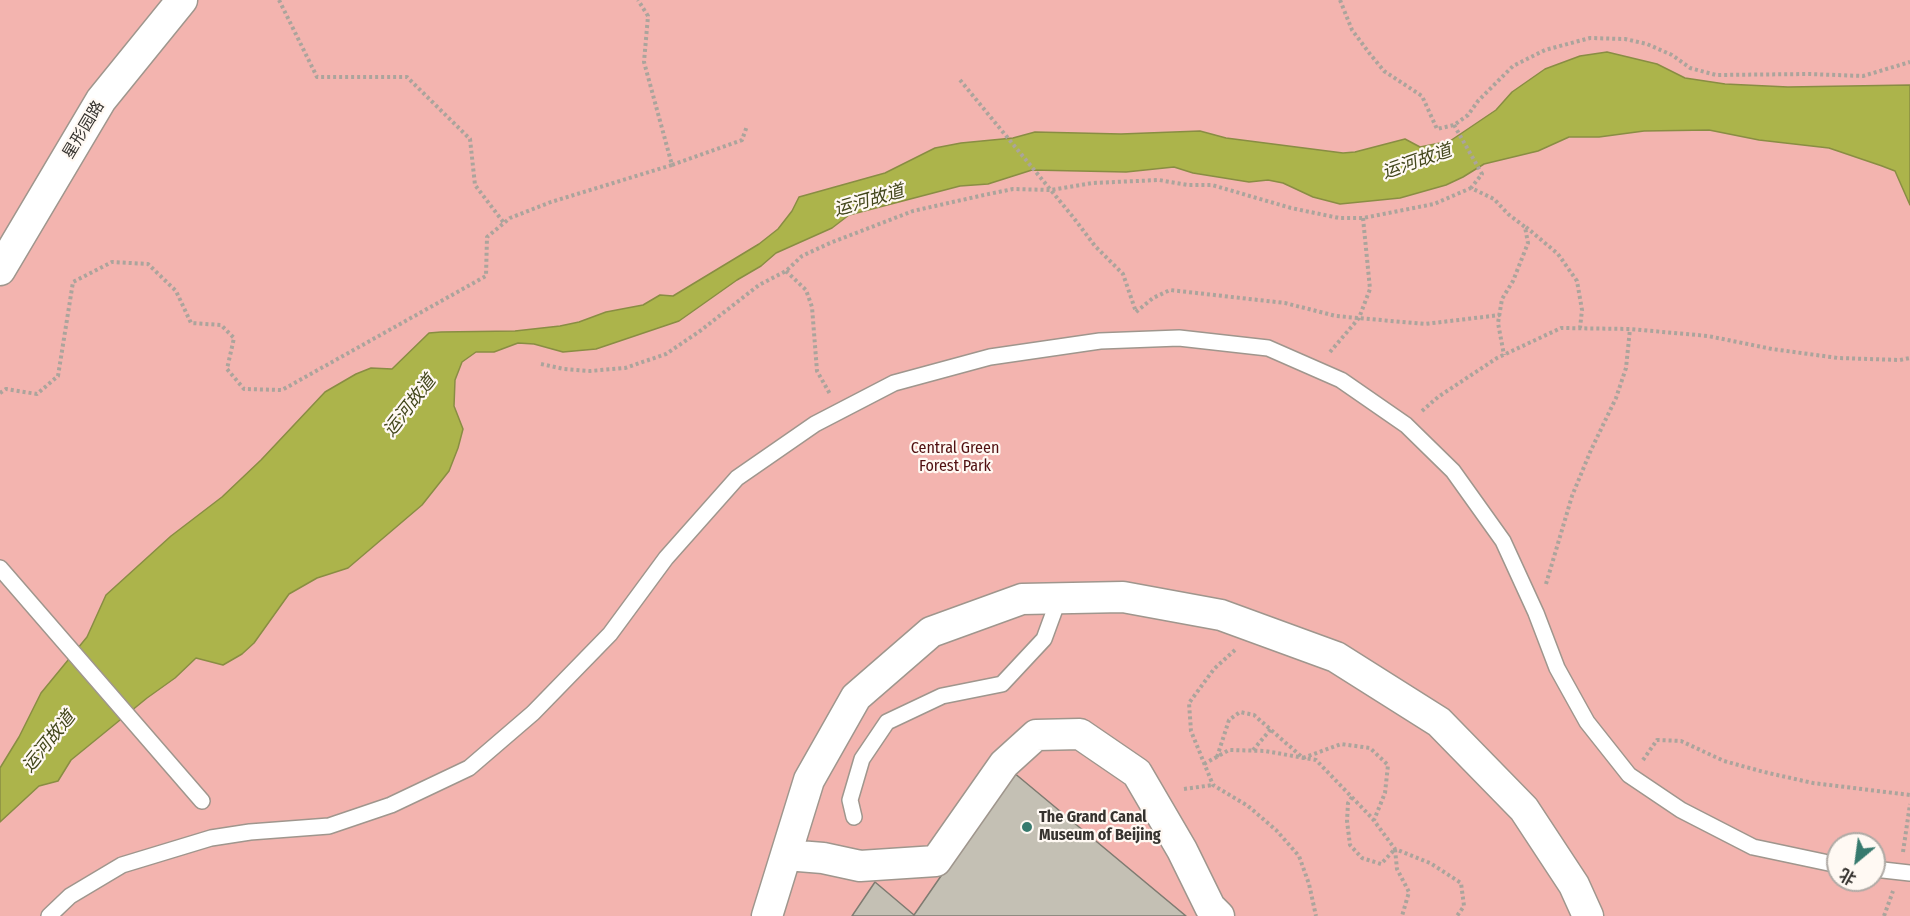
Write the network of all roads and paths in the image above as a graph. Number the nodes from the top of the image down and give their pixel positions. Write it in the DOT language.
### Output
graph roads {
  1 [pos="182,0"];
  2 [pos="279,0"];
  3 [pos="638,0"];
  4 [pos="1340,0"];
  5 [pos="1910,62"];
  6 [pos="960,80"];
  7 [pos="747,126"];
  8 [pos="1454,126"];
  9 [pos="672,165"];
  10 [pos="1471,188"];
  11 [pos="1051,189"];
  12 [pos="1363,218"];
  13 [pos="504,223"];
  14 [pos="1525,227"];
  15 [pos="0,270"];
  16 [pos="786,270"];
  17 [pos="1136,312"];
  18 [pos="1500,315"];
  19 [pos="1359,318"];
  20 [pos="1580,328"];
  21 [pos="1630,329"];
  22 [pos="1141,340"];
  23 [pos="1504,355"];
  24 [pos="1910,358"];
  25 [pos="541,364"];
  26 [pos="1316,369"];
  27 [pos="0,393"];
  28 [pos="841,411"];
  29 [pos="1406,425"];
  30 [pos="0,567"];
  31 [pos="1059,598"];
  32 [pos="1536,613"];
  33 [pos="1258,628"];
  34 [pos="1271,729"];
  35 [pos="1252,751"];
  36 [pos="1217,757"];
  37 [pos="1303,758"];
  38 [pos="1204,765"];
  39 [pos="1629,775"];
  40 [pos="1213,785"];
  41 [pos="1184,789"];
  42 [pos="1910,795"];
  43 [pos="1352,797"];
  44 [pos="202,801"];
  45 [pos="854,817"];
  46 [pos="1374,820"];
  47 [pos="1395,849"];
  48 [pos="786,855"];
  49 [pos="1826,862"];
  50 [pos="1886,870"];
  51 [pos="1910,873"];
  52 [pos="49,916"];
  53 [pos="767,916"];
  54 [pos="1219,916"];
  55 [pos="1316,916"];
  56 [pos="1402,916"];
  57 [pos="1457,916"];
  58 [pos="1588,916"];
  1 -- 15 [label="street, 星形园路"];
  2 -- 13 [label="path"];
  3 -- 9 [label="path"];
  4 -- 8 [label="path"];
  5 -- 8 [label="path"];
  6 -- 11 [label="path"];
  7 -- 9 [label="path"];
  8 -- 10 [label="path"];
  9 -- 13 [label="path"];
  10 -- 12 [label="path"];
  10 -- 14 [label="path"];
  11 -- 12 [label="path"];
  11 -- 16 [label="path"];
  11 -- 17 [label="path"];
  12 -- 19 [label="path"];
  13 -- 27 [label="path"];
  14 -- 18 [label="path"];
  14 -- 20 [label="path"];
  16 -- 25 [label="path"];
  16 -- 28 [label="path"];
  17 -- 19 [label="path"];
  17 -- 22 [label="path"];
  18 -- 19 [label="path"];
  18 -- 23 [label="path"];
  19 -- 26 [label="path"];
  20 -- 21 [label="path"];
  20 -- 23 [label="path"];
  21 -- 24 [label="path"];
  21 -- 32 [label="path"];
  22 -- 26 [label="lane"];
  22 -- 28 [label="lane"];
  23 -- 29 [label="path"];
  26 -- 29 [label="lane"];
  28 -- 52 [label="lane"];
  29 -- 32 [label="lane"];
  30 -- 44 [label="lane"];
  31 -- 33 [label="street"];
  31 -- 45 [label="lane"];
  31 -- 48 [label="street"];
  32 -- 39 [label="lane"];
  33 -- 38 [label="path"];
  33 -- 58 [label="street"];
  34 -- 35 [label="path"];
  34 -- 36 [label="path"];
  34 -- 37 [label="path"];
  35 -- 36 [label="path"];
  35 -- 37 [label="path"];
  36 -- 38 [label="path"];
  37 -- 43 [label="path"];
  37 -- 46 [label="path"];
  38 -- 40 [label="path"];
  39 -- 42 [label="path"];
  39 -- 49 [label="lane"];
  40 -- 41 [label="path"];
  40 -- 55 [label="path"];
  43 -- 46 [label="path"];
  43 -- 47 [label="path"];
  46 -- 47 [label="path"];
  47 -- 56 [label="path"];
  47 -- 57 [label="path"];
  48 -- 53 [label="street"];
  48 -- 54 [label="street"];
  50 -- 51 [label="lane"];
}
